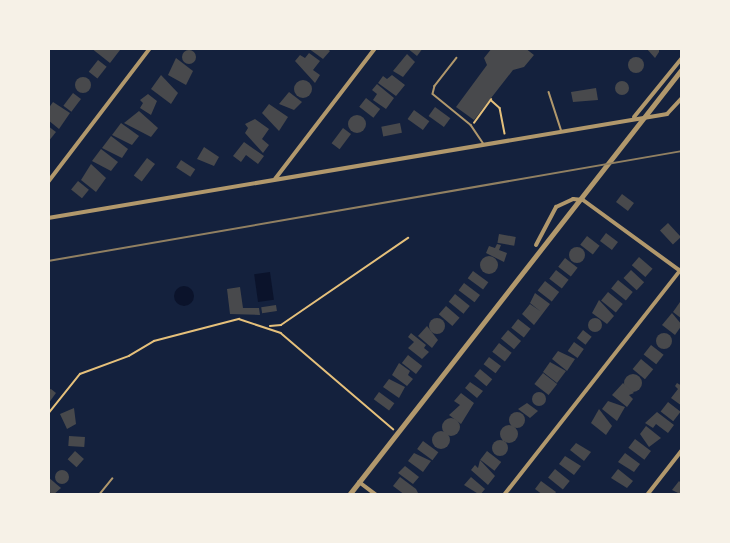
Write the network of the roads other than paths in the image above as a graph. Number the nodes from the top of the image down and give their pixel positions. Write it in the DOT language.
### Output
graph roads {
  1 [pos="150,48"];
  2 [pos="375,48"];
  3 [pos="457,58"];
  4 [pos="682,58"];
  5 [pos="682,69"];
  6 [pos="549,92"];
  7 [pos="682,98"];
  8 [pos="633,117"];
  9 [pos="561,131"];
  10 [pos="484,146"];
  11 [pos="275,180"];
  12 [pos="48,182"];
  13 [pos="48,218"];
  14 [pos="536,245"];
  15 [pos="681,269"];
  16 [pos="682,450"];
  17 [pos="112,479"];
  18 [pos="359,482"];
  19 [pos="99,495"];
  20 [pos="349,495"];
  21 [pos="376,495"];
  22 [pos="504,495"];
  23 [pos="647,495"];
  1 -- 12 [label="street"];
  2 -- 11 [label="street"];
  3 -- 10 [label="lane"];
  4 -- 8 [label="street"];
  5 -- 18 [label="street"];
  6 -- 9 [label="lane"];
  7 -- 8 [label="street"];
  8 -- 9 [label="street"];
  9 -- 10 [label="street"];
  10 -- 11 [label="street"];
  11 -- 13 [label="street"];
  14 -- 15 [label="street"];
  15 -- 22 [label="street"];
  16 -- 23 [label="street"];
  17 -- 19 [label="lane"];
  18 -- 20 [label="street"];
  18 -- 21 [label="street"];
}
